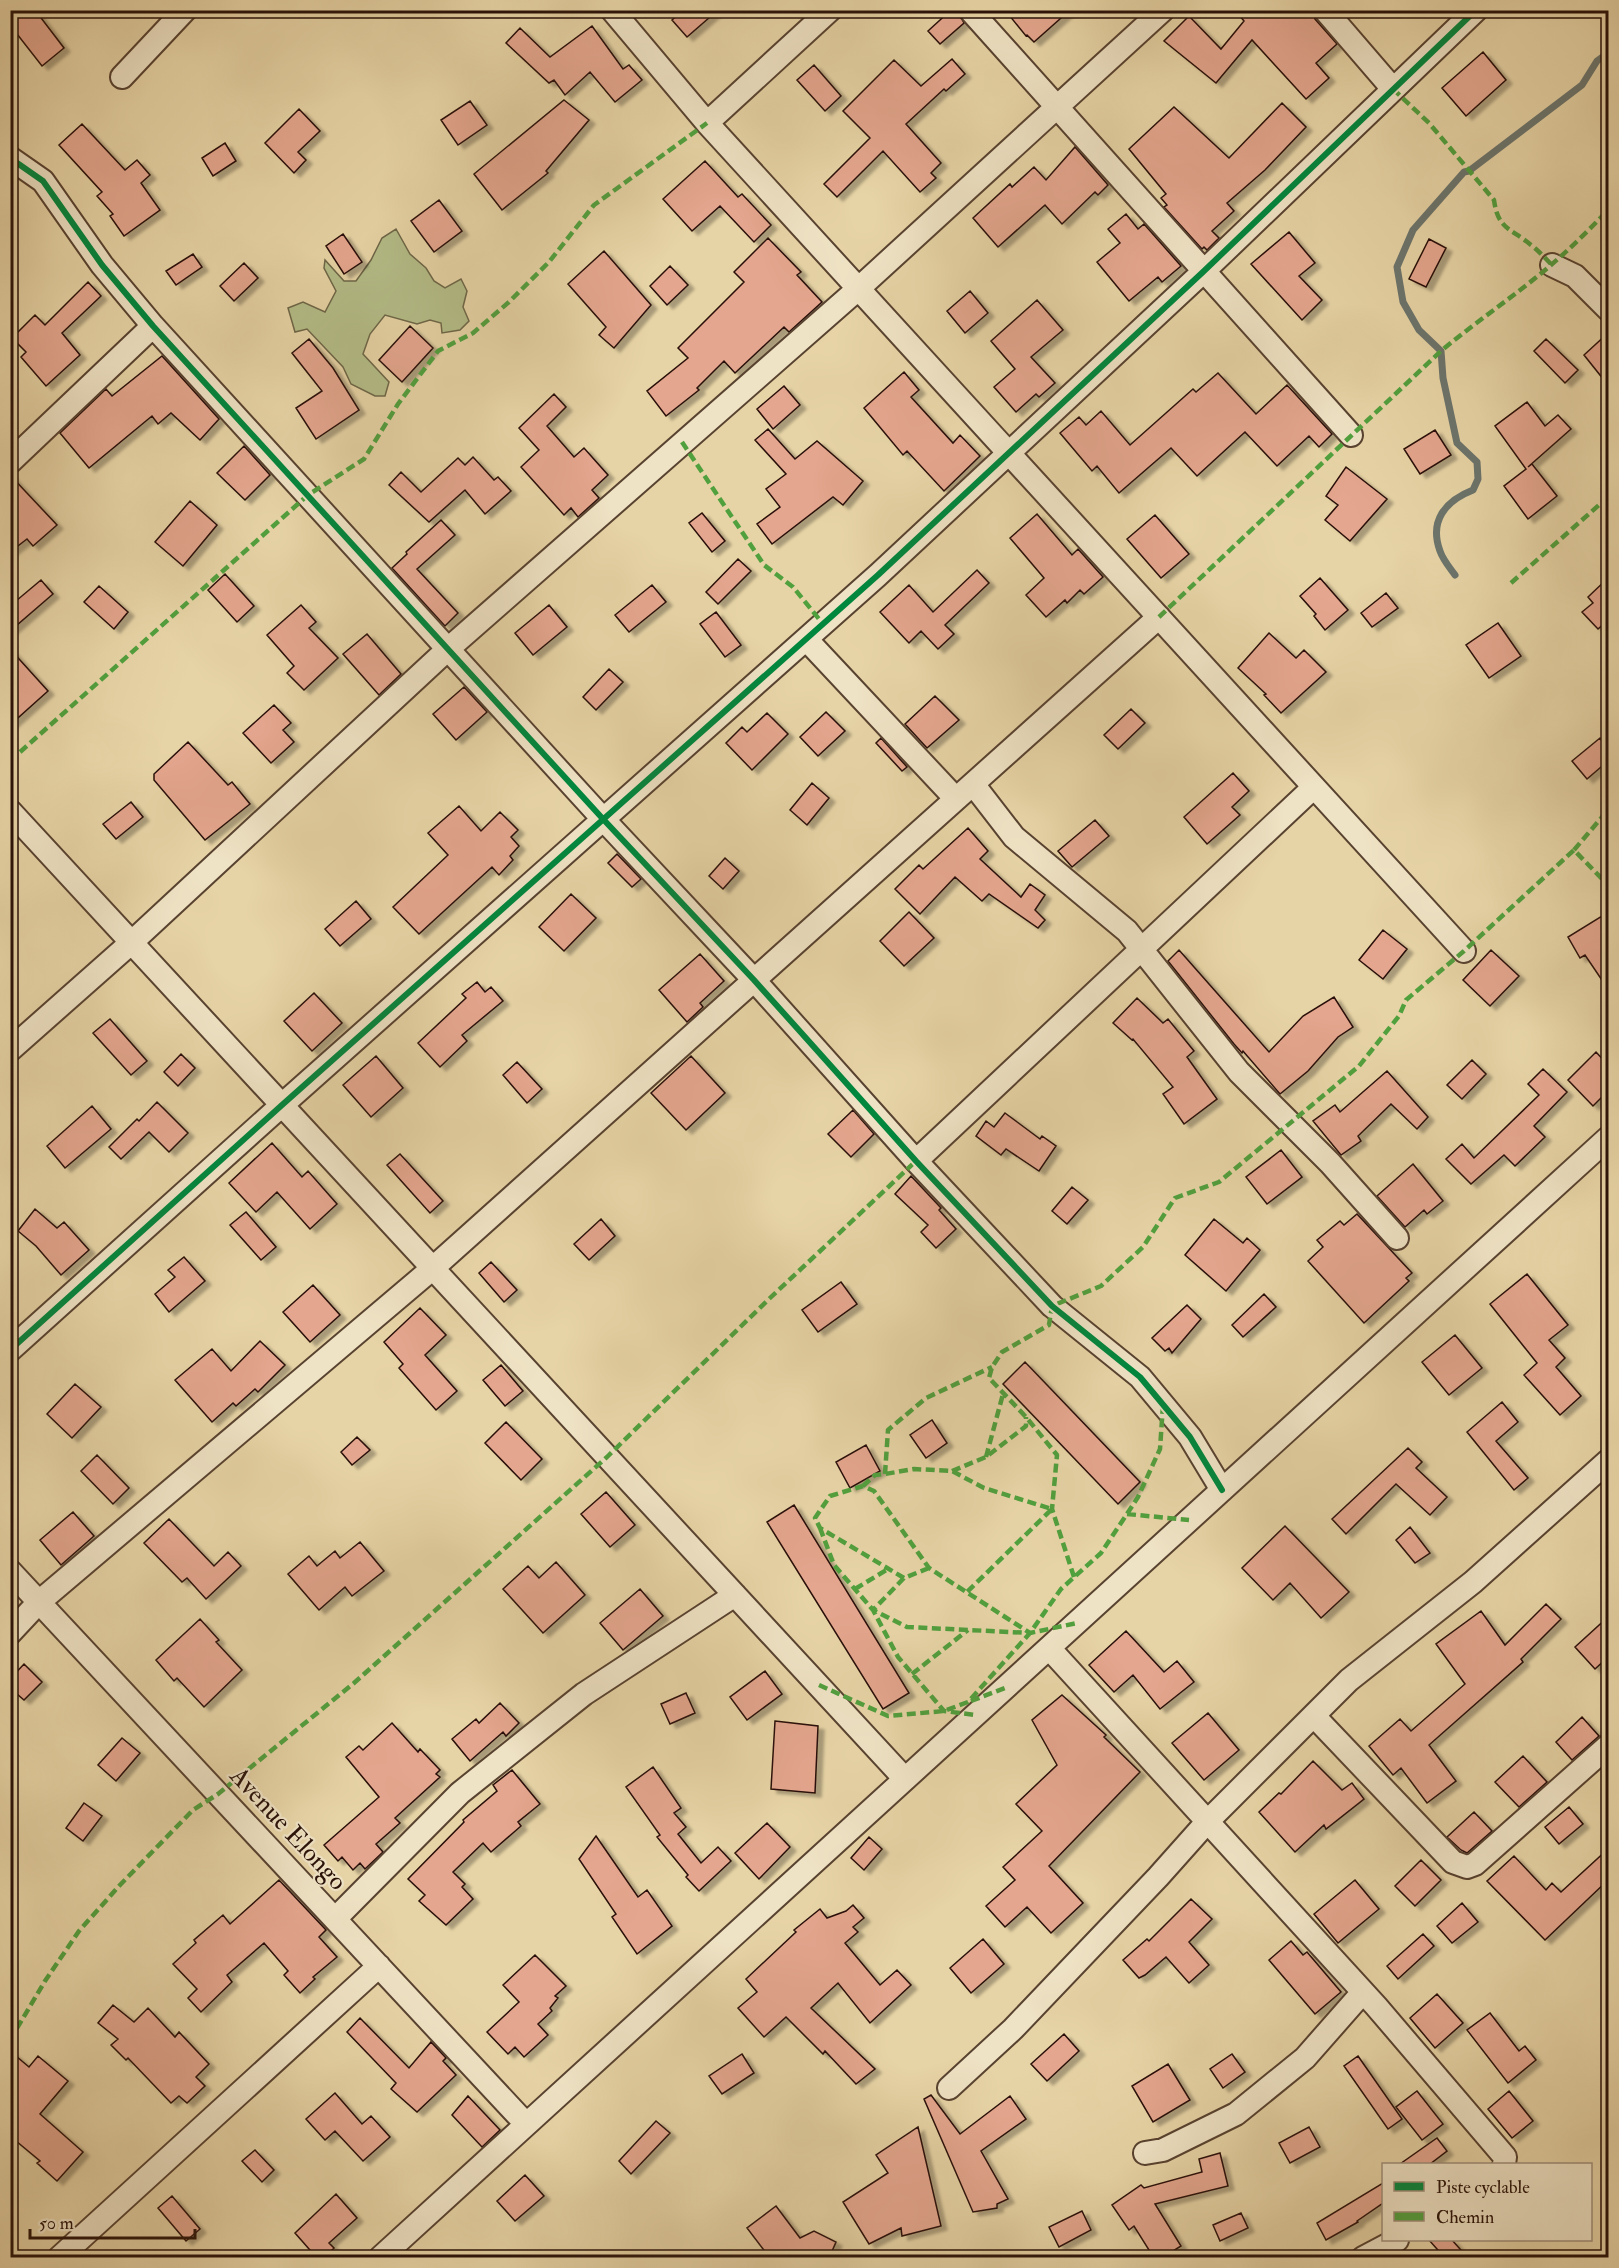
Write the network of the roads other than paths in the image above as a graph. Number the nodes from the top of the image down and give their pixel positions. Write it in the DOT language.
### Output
graph roads {
  1 [pos="185,10"];
  2 [pos="612,10"];
  3 [pos="830,10"];
  4 [pos="970,10"];
  5 [pos="1163,10"];
  6 [pos="1325,10"];
  7 [pos="1476,10"];
  8 [pos="122,77"];
  9 [pos="1393,89"];
  10 [pos="1057,107"];
  11 [pos="707,123"];
  12 [pos="10,158"];
  13 [pos="1552,265"];
  14 [pos="1204,271"];
  15 [pos="858,289"];
  16 [pos="1608,309"];
  17 [pos="153,326"];
  18 [pos="1351,435"];
  19 [pos="1010,454"];
  20 [pos="10,462"];
  21 [pos="1159,617"];
  22 [pos="806,639"];
  23 [pos="448,649"];
  24 [pos="973,784"];
  25 [pos="1314,787"];
  26 [pos="956,799"];
  27 [pos="10,811"];
  28 [pos="603,819"];
  29 [pos="132,942"];
  30 [pos="1141,949"];
  31 [pos="1464,951"];
  32 [pos="754,980"];
  33 [pos="10,1050"];
  34 [pos="282,1105"];
  35 [pos="1608,1138"];
  36 [pos="916,1161"];
  37 [pos="1396,1238"];
  38 [pos="433,1268"];
  39 [pos="10,1350"];
  40 [pos="1608,1461"];
  41 [pos="1222,1490"];
  42 [pos="10,1571"];
  43 [pos="735,1594"];
  44 [pos="39,1602"];
  45 [pos="10,1634"];
  46 [pos="1049,1648"];
  47 [pos="1314,1716"];
  48 [pos="1608,1746"];
  49 [pos="905,1779"];
  50 [pos="1207,1822"];
  51 [pos="335,1919"];
  52 [pos="379,1966"];
  53 [pos="1363,1992"];
  54 [pos="949,2088"];
  55 [pos="526,2124"];
  56 [pos="1146,2153"];
  57 [pos="1504,2163"];
  58 [pos="1395,2241"];
  59 [pos="59,2258"];
  60 [pos="380,2258"];
  61 [pos="1363,2258"];
  1 -- 8 [label="street"];
  2 -- 11 [label="street"];
  3 -- 11 [label="street"];
  4 -- 10 [label="street"];
  5 -- 10 [label="street"];
  6 -- 9 [label="street"];
  7 -- 9 [label="street"];
  9 -- 14 [label="street"];
  10 -- 14 [label="street"];
  10 -- 15 [label="street"];
  11 -- 15 [label="street"];
  12 -- 17 [label="street"];
  13 -- 16 [label="street"];
  14 -- 18 [label="street"];
  14 -- 19 [label="street"];
  15 -- 19 [label="street"];
  15 -- 23 [label="street"];
  17 -- 20 [label="street"];
  17 -- 23 [label="street"];
  19 -- 21 [label="street"];
  19 -- 22 [label="street"];
  21 -- 24 [label="street"];
  21 -- 25 [label="street"];
  22 -- 26 [label="street"];
  22 -- 28 [label="street"];
  23 -- 28 [label="street"];
  23 -- 29 [label="street"];
  24 -- 26 [label="street"];
  24 -- 30 [label="street"];
  25 -- 30 [label="street"];
  25 -- 31 [label="street"];
  26 -- 32 [label="street"];
  27 -- 29 [label="street"];
  28 -- 32 [label="street"];
  28 -- 34 [label="street"];
  29 -- 33 [label="street"];
  29 -- 34 [label="street"];
  30 -- 36 [label="street"];
  30 -- 37 [label="street"];
  32 -- 36 [label="street"];
  32 -- 38 [label="street"];
  34 -- 38 [label="street"];
  34 -- 39 [label="street"];
  35 -- 41 [label="street"];
  36 -- 41 [label="street"];
  38 -- 43 [label="street"];
  38 -- 44 [label="street"];
  40 -- 47 [label="street"];
  41 -- 46 [label="street"];
  42 -- 44 [label="street, Avenue Elongo"];
  43 -- 49 [label="street"];
  43 -- 51 [label="street"];
  44 -- 45 [label="street"];
  44 -- 51 [label="street, Avenue Elongo"];
  46 -- 49 [label="street"];
  46 -- 50 [label="street"];
  47 -- 48 [label="street"];
  47 -- 50 [label="street"];
  49 -- 55 [label="street"];
  50 -- 53 [label="street"];
  50 -- 54 [label="street"];
  51 -- 52 [label="street, Avenue Elongo"];
  52 -- 55 [label="street, Avenue Elongo"];
  52 -- 59 [label="street"];
  53 -- 56 [label="street"];
  53 -- 57 [label="street"];
  55 -- 60 [label="street"];
  58 -- 61 [label="street"];
}
